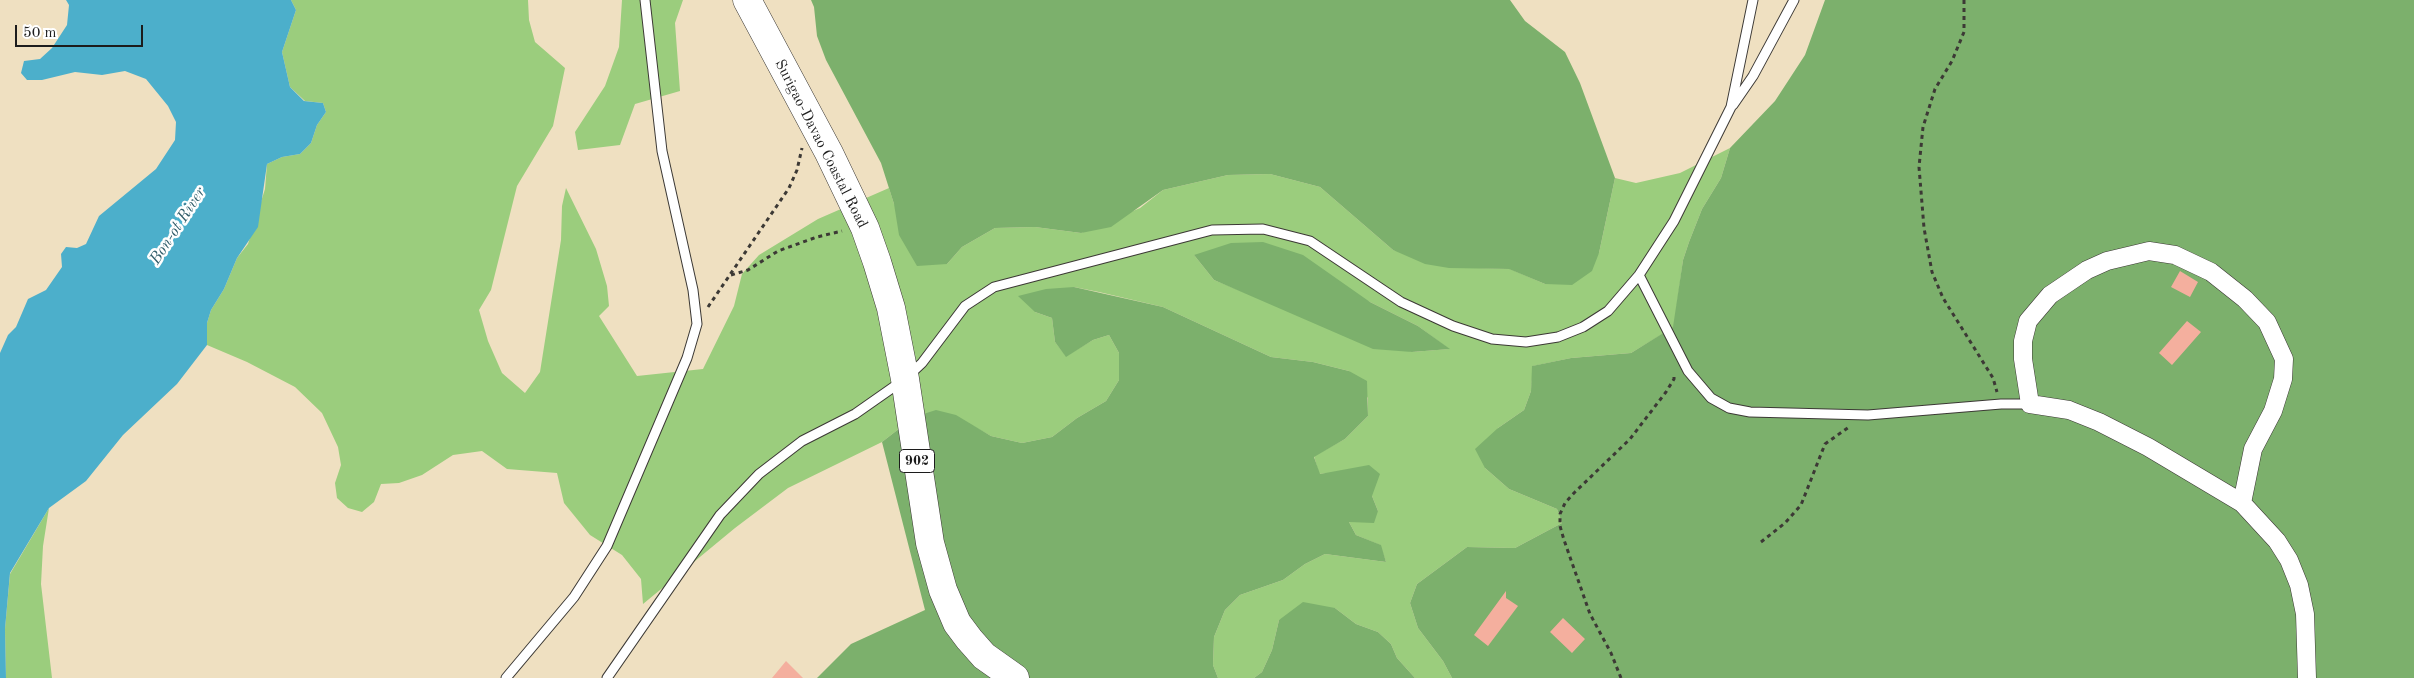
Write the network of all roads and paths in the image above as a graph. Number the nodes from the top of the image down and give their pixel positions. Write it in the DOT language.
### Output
graph roads {
  1 [pos="645,0"];
  2 [pos="746,0"];
  3 [pos="1753,0"];
  4 [pos="1794,0"];
  5 [pos="1964,0"];
  6 [pos="1731,107"];
  7 [pos="802,147"];
  8 [pos="865,228"];
  9 [pos="731,275"];
  10 [pos="1639,276"];
  11 [pos="697,324"];
  12 [pos="1675,345"];
  13 [pos="905,379"];
  14 [pos="2001,404"];
  15 [pos="2030,404"];
  16 [pos="1868,415"];
  17 [pos="2242,503"];
  18 [pos="1761,542"];
  19 [pos="506,678"];
  20 [pos="607,678"];
  21 [pos="1015,678"];
  22 [pos="1621,678"];
  23 [pos="2307,678"];
  1 -- 11 [label="lane"];
  2 -- 8 [label="highway, Surigao-Davao Coastal Road / 902"];
  3 -- 6 [label="lane"];
  4 -- 6 [label="lane"];
  5 -- 14 [label="path"];
  6 -- 10 [label="lane"];
  7 -- 9 [label="path"];
  8 -- 9 [label="path"];
  8 -- 13 [label="highway, Surigao-Davao Coastal Road / 902"];
  9 -- 11 [label="path"];
  10 -- 12 [label="lane"];
  10 -- 13 [label="lane"];
  11 -- 19 [label="lane"];
  12 -- 16 [label="lane"];
  12 -- 22 [label="path"];
  13 -- 20 [label="lane"];
  13 -- 21 [label="highway, Surigao-Davao Coastal Road / 902"];
  14 -- 15 [label="lane"];
  14 -- 16 [label="lane"];
  15 -- 17 [label="street"];
  15 -- 17 [label="street"];
  16 -- 18 [label="path"];
  17 -- 23 [label="street"];
}
